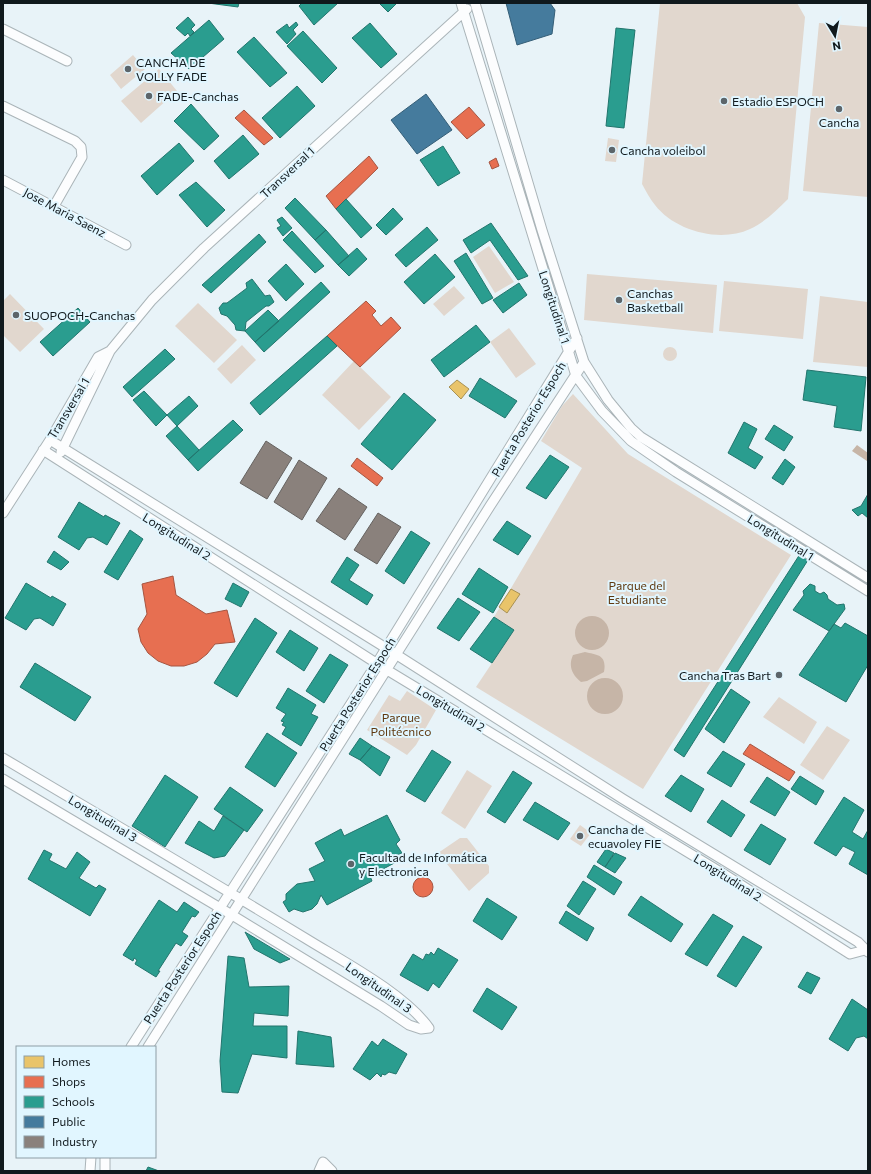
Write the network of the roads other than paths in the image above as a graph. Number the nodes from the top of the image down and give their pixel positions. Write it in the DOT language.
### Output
graph roads {
  1 [pos="461,3"];
  2 [pos="475,3"];
  3 [pos="464,12"];
  4 [pos="3,29"];
  5 [pos="67,61"];
  6 [pos="3,106"];
  7 [pos="3,180"];
  8 [pos="54,206"];
  9 [pos="126,245"];
  10 [pos="577,338"];
  11 [pos="110,351"];
  12 [pos="569,352"];
  13 [pos="584,362"];
  14 [pos="576,374"];
  15 [pos="50,440"];
  16 [pos="63,448"];
  17 [pos="43,450"];
  18 [pos="57,460"];
  19 [pos="3,513"];
  20 [pos="868,578"];
  21 [pos="276,580"];
  22 [pos="868,591"];
  23 [pos="267,593"];
  24 [pos="386,648"];
  25 [pos="397,655"];
  26 [pos="377,663"];
  27 [pos="387,670"];
  28 [pos="3,758"];
  29 [pos="3,779"];
  30 [pos="660,822"];
  31 [pos="654,832"];
  32 [pos="229,892"];
  33 [pos="241,899"];
  34 [pos="220,908"];
  35 [pos="232,915"];
  36 [pos="866,951"];
  37 [pos="132,1046"];
  38 [pos="149,1046"];
  39 [pos="91,1158"];
  40 [pos="105,1158"];
  41 [pos="90,1171"];
  42 [pos="105,1171"];
  43 [pos="319,1171"];
  44 [pos="332,1171"];
  1 -- 3 [label="street, Longitudinal 1"];
  2 -- 3 [label="street, Transversal 1"];
  2 -- 10 [label="street, Longitudinal 1"];
  3 -- 11 [label="street, Transversal 1"];
  3 -- 12 [label="street, Longitudinal 1"];
  4 -- 5 [label="street"];
  6 -- 8 [label="street"];
  7 -- 8 [label="street, Jose Maria Saenz"];
  8 -- 9 [label="street, Jose Maria Saenz"];
  10 -- 12 [label="street, Puerta Posterior Espoch"];
  10 -- 13 [label="street, Longitudinal 1"];
  11 -- 15 [label="street, Transversal 1"];
  11 -- 16 [label="street, Transversal 1"];
  12 -- 14 [label="street, Longitudinal 1"];
  12 -- 24 [label="street, Puerta Posterior Espoch"];
  13 -- 14 [label="street, Puerta Posterior Espoch"];
  13 -- 20 [label="street, Longitudinal 1"];
  14 -- 22 [label="street, Longitudinal 1"];
  14 -- 25 [label="street, Puerta Posterior Espoch"];
  15 -- 16 [label="street, Longitudinal 2"];
  15 -- 17 [label="street, Transversal 1"];
  16 -- 18 [label="street, Transversal 1"];
  16 -- 21 [label="street, Longitudinal 2"];
  17 -- 18 [label="street, Longitudinal 2"];
  17 -- 19 [label="street, Transversal 1"];
  18 -- 23 [label="street, Longitudinal 2"];
  21 -- 23 [label="street"];
  21 -- 24 [label="street, Longitudinal 2"];
  23 -- 26 [label="street, Longitudinal 2"];
  24 -- 25 [label="street, Longitudinal 2"];
  24 -- 26 [label="street, Puerta Posterior Espoch"];
  25 -- 27 [label="street, Puerta Posterior Espoch"];
  25 -- 30 [label="street, Longitudinal 2"];
  26 -- 27 [label="street, Longitudinal 2"];
  26 -- 32 [label="street, Puerta Posterior Espoch"];
  27 -- 31 [label="street, Longitudinal 2"];
  27 -- 33 [label="street, Puerta Posterior Espoch"];
  28 -- 32 [label="street, Longitudinal 3"];
  29 -- 34 [label="street, Longitudinal 3"];
  30 -- 31 [label="street"];
  30 -- 36 [label="street, Longitudinal 2"];
  31 -- 36 [label="street, Longitudinal 2"];
  32 -- 33 [label="street, Longitudinal 3"];
  32 -- 34 [label="street, Puerta Posterior Espoch"];
  33 -- 35 [label="street, Puerta Posterior Espoch"];
  33 -- 35 [label="street, Longitudinal 3"];
  34 -- 35 [label="street, Longitudinal 3"];
  34 -- 37 [label="street, Puerta Posterior Espoch"];
  35 -- 38 [label="street, Puerta Posterior Espoch"];
  39 -- 41 [label="street"];
  40 -- 42 [label="street"];
  43 -- 44 [label="street"];
}
